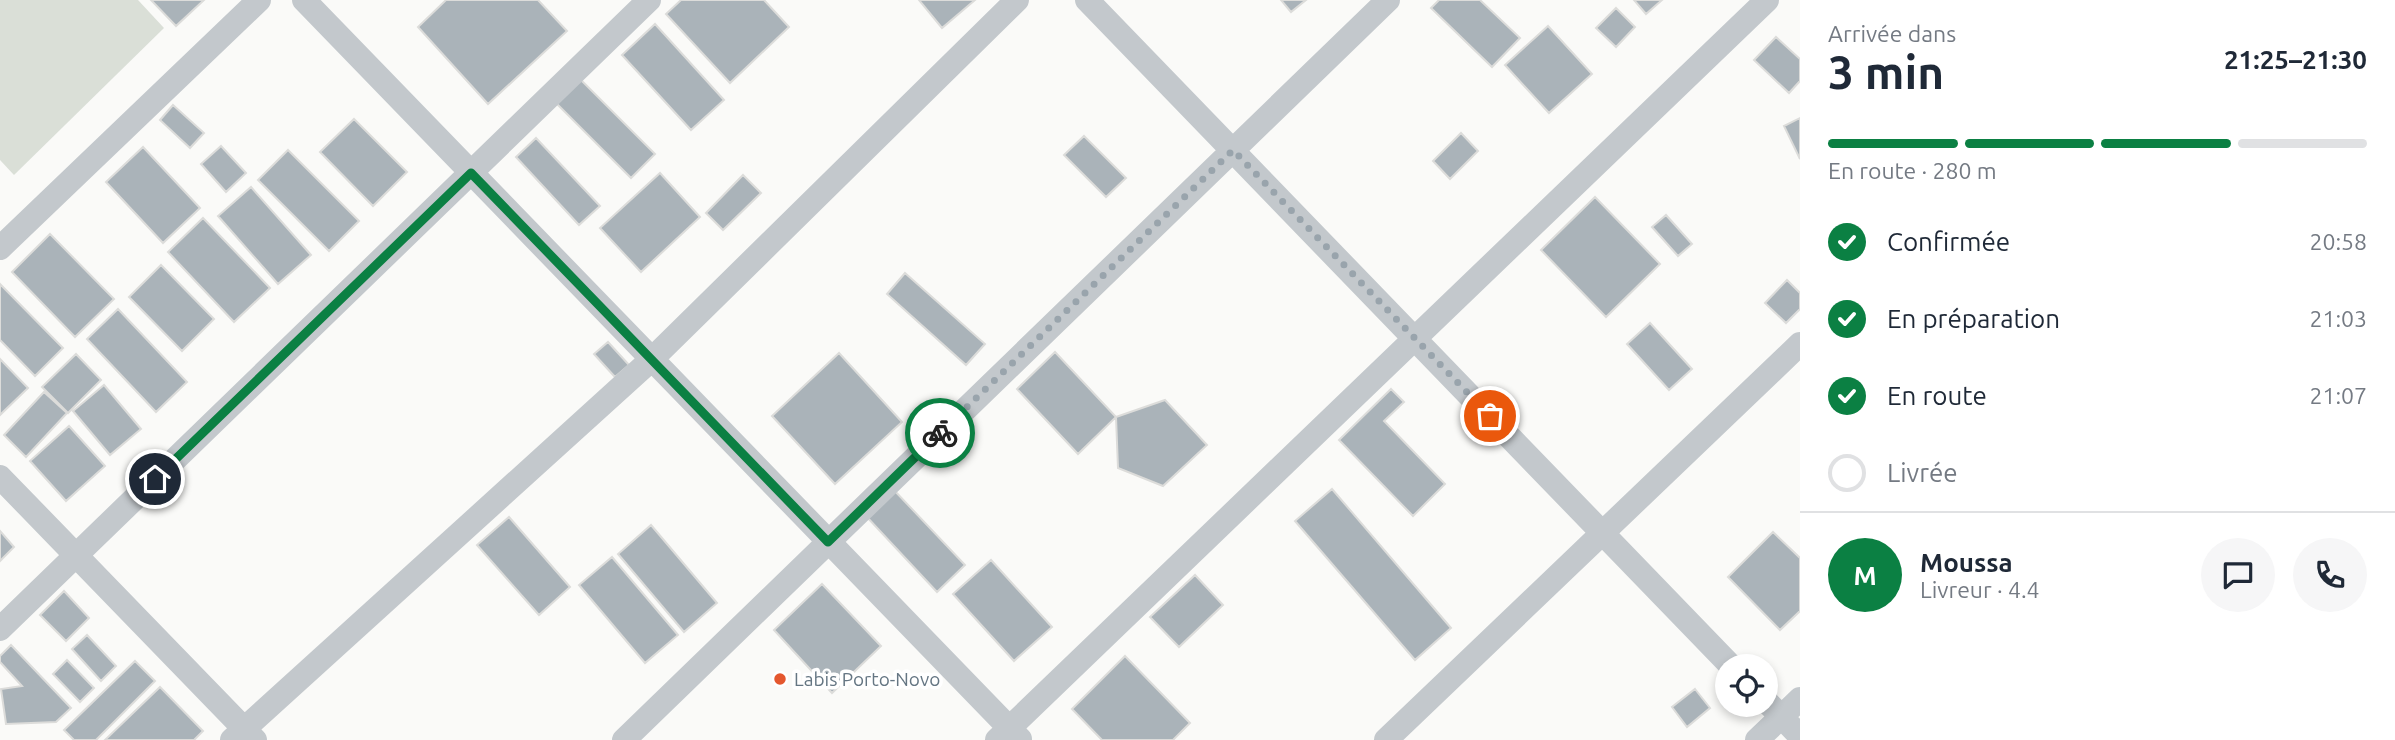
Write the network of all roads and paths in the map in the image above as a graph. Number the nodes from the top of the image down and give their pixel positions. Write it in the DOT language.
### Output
graph roads {
  1 [pos="259,0"];
  2 [pos="304,0"];
  3 [pos="649,0"];
  4 [pos="1017,0"];
  5 [pos="1087,0"];
  6 [pos="1388,0"];
  7 [pos="1767,0"];
  8 [pos="1233,150"];
  9 [pos="471,173"];
  10 [pos="0,248"];
  11 [pos="1415,338"];
  12 [pos="1800,344"];
  13 [pos="652,359"];
  14 [pos="0,477"];
  15 [pos="1603,533"];
  16 [pos="828,542"];
  17 [pos="76,555"];
  18 [pos="0,629"];
  19 [pos="1719,654"];
  20 [pos="1800,699"];
  21 [pos="1778,707"];
  22 [pos="1778,713"];
  23 [pos="1770,717"];
  24 [pos="244,736"];
  25 [pos="1009,736"];
  26 [pos="1800,736"];
  27 [pos="624,740"];
  28 [pos="1386,740"];
  29 [pos="1757,740"];
  1 -- 10 [label="street"];
  2 -- 9 [label="street"];
  3 -- 9 [label="street"];
  4 -- 13 [label="street"];
  5 -- 8 [label="street"];
  6 -- 8 [label="street"];
  7 -- 11 [label="street"];
  8 -- 11 [label="street"];
  8 -- 16 [label="street"];
  9 -- 13 [label="street"];
  9 -- 17 [label="street"];
  11 -- 15 [label="street"];
  11 -- 25 [label="street"];
  12 -- 15 [label="street"];
  13 -- 16 [label="street"];
  13 -- 24 [label="street"];
  14 -- 17 [label="street"];
  15 -- 19 [label="street"];
  15 -- 28 [label="street"];
  16 -- 25 [label="street"];
  16 -- 27 [label="street"];
  17 -- 18 [label="street"];
  17 -- 24 [label="street"];
  20 -- 21 [label="street"];
  22 -- 26 [label="street"];
  23 -- 29 [label="street"];
}
